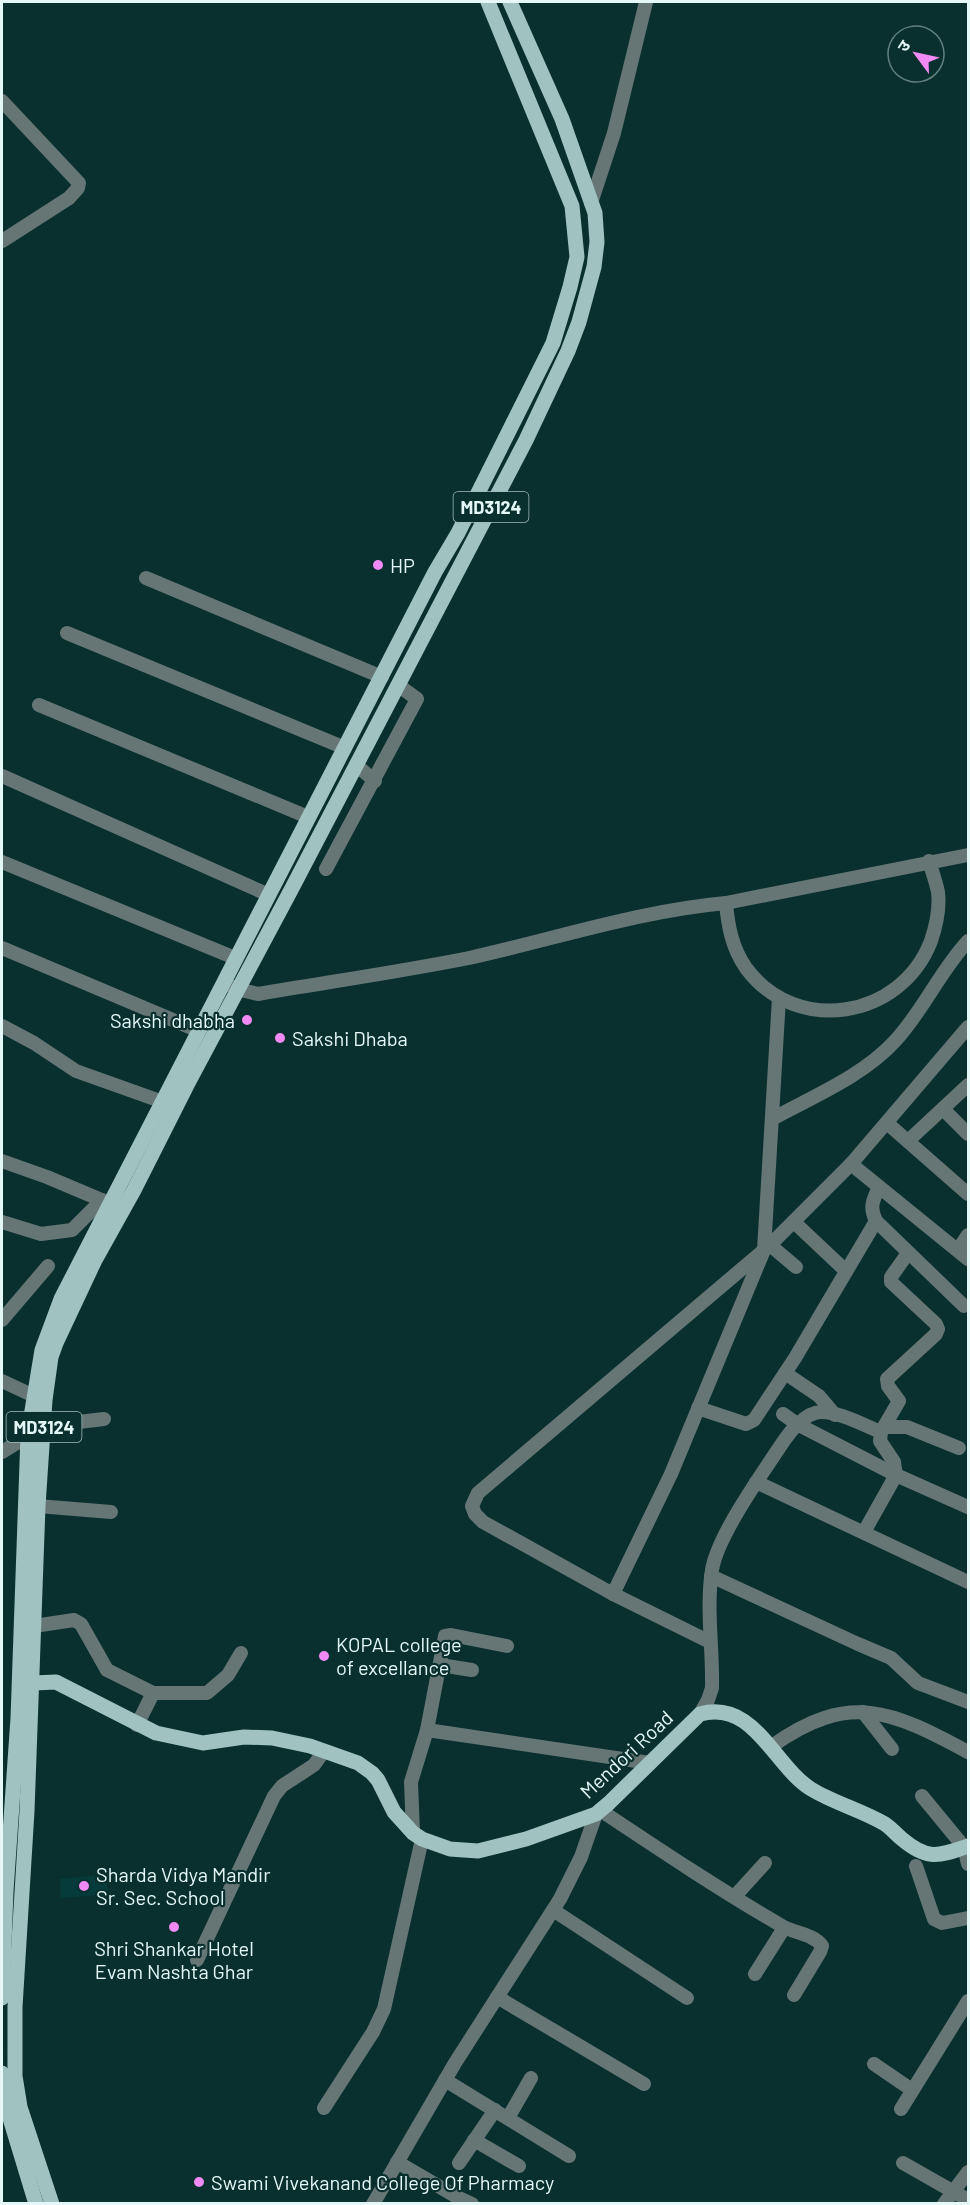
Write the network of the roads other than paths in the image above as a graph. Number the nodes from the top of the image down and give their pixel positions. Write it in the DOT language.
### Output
graph roads {
  1 [pos="488,2"];
  2 [pos="510,2"];
  3 [pos="646,2"];
  4 [pos="2,101"];
  5 [pos="591,203"];
  6 [pos="2,241"];
  7 [pos="146,578"];
  8 [pos="67,633"];
  9 [pos="382,677"];
  10 [pos="398,685"];
  11 [pos="39,705"];
  12 [pos="345,748"];
  13 [pos="356,765"];
  14 [pos="332,774"];
  15 [pos="2,776"];
  16 [pos="375,781"];
  17 [pos="347,782"];
  18 [pos="308,818"];
  19 [pos="321,833"];
  20 [pos="336,851"];
  21 [pos="969,855"];
  22 [pos="929,861"];
  23 [pos="2,862"];
  24 [pos="326,869"];
  25 [pos="269,895"];
  26 [pos="726,903"];
  27 [pos="969,941"];
  28 [pos="2,948"];
  29 [pos="235,958"];
  30 [pos="231,986"];
  31 [pos="779,998"];
  32 [pos="2,1026"];
  33 [pos="969,1028"];
  34 [pos="199,1031"];
  35 [pos="969,1085"];
  36 [pos="163,1102"];
  37 [pos="943,1109"];
  38 [pos="772,1119"];
  39 [pos="887,1123"];
  40 [pos="969,1134"];
  41 [pos="908,1141"];
  42 [pos="2,1161"];
  43 [pos="851,1164"];
  44 [pos="879,1187"];
  45 [pos="969,1194"];
  46 [pos="107,1202"];
  47 [pos="876,1221"];
  48 [pos="2,1222"];
  49 [pos="794,1222"];
  50 [pos="969,1235"];
  51 [pos="767,1247"];
  52 [pos="908,1253"];
  53 [pos="963,1254"];
  54 [pos="48,1266"];
  55 [pos="796,1268"];
  56 [pos="846,1272"];
  57 [pos="964,1306"];
  58 [pos="2,1320"];
  59 [pos="786,1373"];
  60 [pos="2,1381"];
  61 [pos="34,1396"];
  62 [pos="698,1408"];
  63 [pos="783,1414"];
  64 [pos="835,1415"];
  65 [pos="104,1419"];
  66 [pos="797,1424"];
  67 [pos="44,1426"];
  68 [pos="883,1430"];
  69 [pos="28,1435"];
  70 [pos="959,1448"];
  71 [pos="2,1452"];
  72 [pos="896,1475"];
  73 [pos="756,1482"];
  74 [pos="38,1506"];
  75 [pos="969,1507"];
  76 [pos="111,1512"];
  77 [pos="864,1532"];
  78 [pos="711,1576"];
  79 [pos="969,1582"];
  80 [pos="613,1594"];
  81 [pos="34,1626"];
  82 [pos="710,1642"];
  83 [pos="507,1646"];
  84 [pos="241,1653"];
  85 [pos="440,1665"];
  86 [pos="472,1670"];
  87 [pos="33,1683"];
  88 [pos="153,1694"];
  89 [pos="969,1702"];
  90 [pos="863,1712"];
  91 [pos="700,1714"];
  92 [pos="137,1725"];
  93 [pos="427,1730"];
  94 [pos="772,1746"];
  95 [pos="892,1749"];
  96 [pos="324,1751"];
  97 [pos="969,1752"];
  98 [pos="650,1763"];
  99 [pos="922,1796"];
  100 [pos="598,1812"];
  101 [pos="418,1836"];
  102 [pos="9,1838"];
  103 [pos="25,1839"];
  104 [pos="966,1846"];
  105 [pos="765,1863"];
  106 [pos="969,1864"];
  107 [pos="916,1866"];
  108 [pos="7,1872"];
  109 [pos="23,1872"];
  110 [pos="4,1891"];
  111 [pos="735,1896"];
  112 [pos="553,1910"];
  113 [pos="969,1918"];
  114 [pos="784,1928"];
  115 [pos="197,1960"];
  116 [pos="754,1974"];
  117 [pos="794,1995"];
  118 [pos="497,1997"];
  119 [pos="2,1998"];
  120 [pos="687,1998"];
  121 [pos="969,2001"];
  122 [pos="874,2064"];
  123 [pos="2,2073"];
  124 [pos="531,2078"];
  125 [pos="445,2080"];
  126 [pos="644,2084"];
  127 [pos="912,2090"];
  128 [pos="324,2108"];
  129 [pos="901,2109"];
  130 [pos="495,2110"];
  131 [pos="508,2118"];
  132 [pos="474,2140"];
  133 [pos="569,2156"];
  134 [pos="397,2162"];
  135 [pos="459,2163"];
  136 [pos="903,2163"];
  137 [pos="519,2166"];
  138 [pos="969,2172"];
  139 [pos="955,2191"];
  140 [pos="969,2200"];
  141 [pos="377,2202"];
  142 [pos="36,2204"];
  143 [pos="52,2204"];
  144 [pos="472,2204"];
  145 [pos="944,2204"];
  1 -- 9 [label="main road, MD3124"];
  2 -- 5 [label="main road, MD3124"];
  3 -- 5 [label="street"];
  4 -- 6 [label="street"];
  5 -- 10 [label="main road, MD3124"];
  7 -- 9 [label="street"];
  8 -- 12 [label="street"];
  9 -- 12 [label="main road, MD3124"];
  10 -- 13 [label="main road, MD3124"];
  10 -- 16 [label="street"];
  11 -- 18 [label="street"];
  12 -- 14 [label="main road, MD3124"];
  13 -- 16 [label="street"];
  13 -- 17 [label="main road, MD3124"];
  14 -- 17 [label="main road"];
  14 -- 18 [label="main road, MD3124"];
  15 -- 25 [label="street"];
  16 -- 20 [label="street"];
  17 -- 19 [label="main road, MD3124"];
  18 -- 25 [label="main road, MD3124"];
  19 -- 20 [label="street"];
  19 -- 30 [label="main road, MD3124"];
  20 -- 24 [label="street"];
  21 -- 22 [label="street"];
  22 -- 26 [label="street"];
  22 -- 31 [label="street"];
  23 -- 29 [label="street"];
  25 -- 29 [label="main road, MD3124"];
  26 -- 30 [label="street"];
  26 -- 31 [label="street"];
  27 -- 38 [label="street"];
  28 -- 34 [label="street"];
  29 -- 30 [label="main road, MD3124"];
  30 -- 34 [label="main road"];
  30 -- 67 [label="main road, MD3124"];
  31 -- 38 [label="street"];
  32 -- 36 [label="street"];
  33 -- 39 [label="street"];
  34 -- 36 [label="main road"];
  35 -- 37 [label="street"];
  36 -- 46 [label="main road"];
  37 -- 40 [label="street"];
  37 -- 41 [label="street"];
  38 -- 51 [label="street"];
  39 -- 41 [label="street"];
  39 -- 43 [label="street"];
  41 -- 45 [label="street"];
  42 -- 46 [label="street"];
  43 -- 44 [label="street"];
  43 -- 49 [label="street"];
  44 -- 47 [label="street"];
  44 -- 53 [label="street"];
  46 -- 48 [label="street"];
  46 -- 61 [label="main road"];
  47 -- 52 [label="street"];
  47 -- 56 [label="street"];
  49 -- 51 [label="street"];
  49 -- 56 [label="street"];
  50 -- 53 [label="street"];
  51 -- 55 [label="street"];
  51 -- 62 [label="street"];
  51 -- 80 [label="street"];
  52 -- 57 [label="street"];
  52 -- 68 [label="street"];
  54 -- 58 [label="street"];
  56 -- 59 [label="street"];
  59 -- 62 [label="street"];
  59 -- 64 [label="street"];
  60 -- 61 [label="street"];
  61 -- 69 [label="main road"];
  62 -- 80 [label="street"];
  63 -- 66 [label="street"];
  64 -- 66 [label="street"];
  64 -- 68 [label="street"];
  65 -- 67 [label="street"];
  66 -- 72 [label="street"];
  66 -- 73 [label="street"];
  67 -- 69 [label="street"];
  67 -- 74 [label="main road, MD3124"];
  68 -- 70 [label="street"];
  68 -- 72 [label="street"];
  69 -- 71 [label="street"];
  69 -- 102 [label="main road"];
  72 -- 75 [label="street"];
  72 -- 77 [label="street"];
  73 -- 77 [label="street"];
  73 -- 78 [label="street"];
  74 -- 76 [label="street"];
  74 -- 81 [label="main road, MD3124"];
  77 -- 79 [label="street"];
  78 -- 82 [label="street"];
  78 -- 89 [label="street"];
  80 -- 82 [label="street"];
  81 -- 87 [label="main road, MD3124"];
  81 -- 88 [label="street"];
  82 -- 91 [label="street"];
  83 -- 85 [label="street"];
  84 -- 88 [label="street"];
  85 -- 86 [label="street"];
  85 -- 93 [label="street"];
  87 -- 92 [label="main road, Mendori Road"];
  87 -- 103 [label="main road, MD3124"];
  88 -- 92 [label="street"];
  90 -- 94 [label="street"];
  90 -- 95 [label="street"];
  90 -- 97 [label="street"];
  91 -- 94 [label="main road, Mendori Road"];
  91 -- 98 [label="main road, Mendori Road"];
  92 -- 96 [label="main road, Mendori Road"];
  93 -- 98 [label="street"];
  93 -- 101 [label="street"];
  94 -- 104 [label="main road, Mendori Road"];
  96 -- 101 [label="main road, Mendori Road"];
  96 -- 115 [label="street"];
  98 -- 100 [label="main road, Mendori Road"];
  99 -- 104 [label="street"];
  100 -- 101 [label="main road, Mendori Road"];
  100 -- 111 [label="street"];
  100 -- 112 [label="street"];
  101 -- 128 [label="street"];
  102 -- 103 [label="main road"];
  102 -- 108 [label="main road"];
  103 -- 109 [label="main road, MD3124"];
  104 -- 106 [label="street"];
  105 -- 111 [label="street"];
  107 -- 113 [label="street"];
  108 -- 109 [label="main road"];
  108 -- 110 [label="main road"];
  109 -- 143 [label="main road, MD3124"];
  110 -- 119 [label="main road"];
  111 -- 114 [label="street"];
  112 -- 118 [label="street"];
  112 -- 120 [label="street"];
  114 -- 116 [label="street"];
  114 -- 117 [label="street"];
  118 -- 125 [label="street"];
  118 -- 126 [label="street"];
  121 -- 127 [label="street"];
  122 -- 127 [label="street"];
  123 -- 142 [label="main road"];
  124 -- 131 [label="street"];
  125 -- 130 [label="street"];
  125 -- 134 [label="street"];
  127 -- 129 [label="street"];
  130 -- 131 [label="street"];
  130 -- 132 [label="street"];
  131 -- 133 [label="street"];
  132 -- 135 [label="street"];
  132 -- 137 [label="street"];
  134 -- 141 [label="street"];
  134 -- 144 [label="street"];
  136 -- 139 [label="street"];
  138 -- 139 [label="street"];
  139 -- 140 [label="street"];
  139 -- 145 [label="street"];
}
